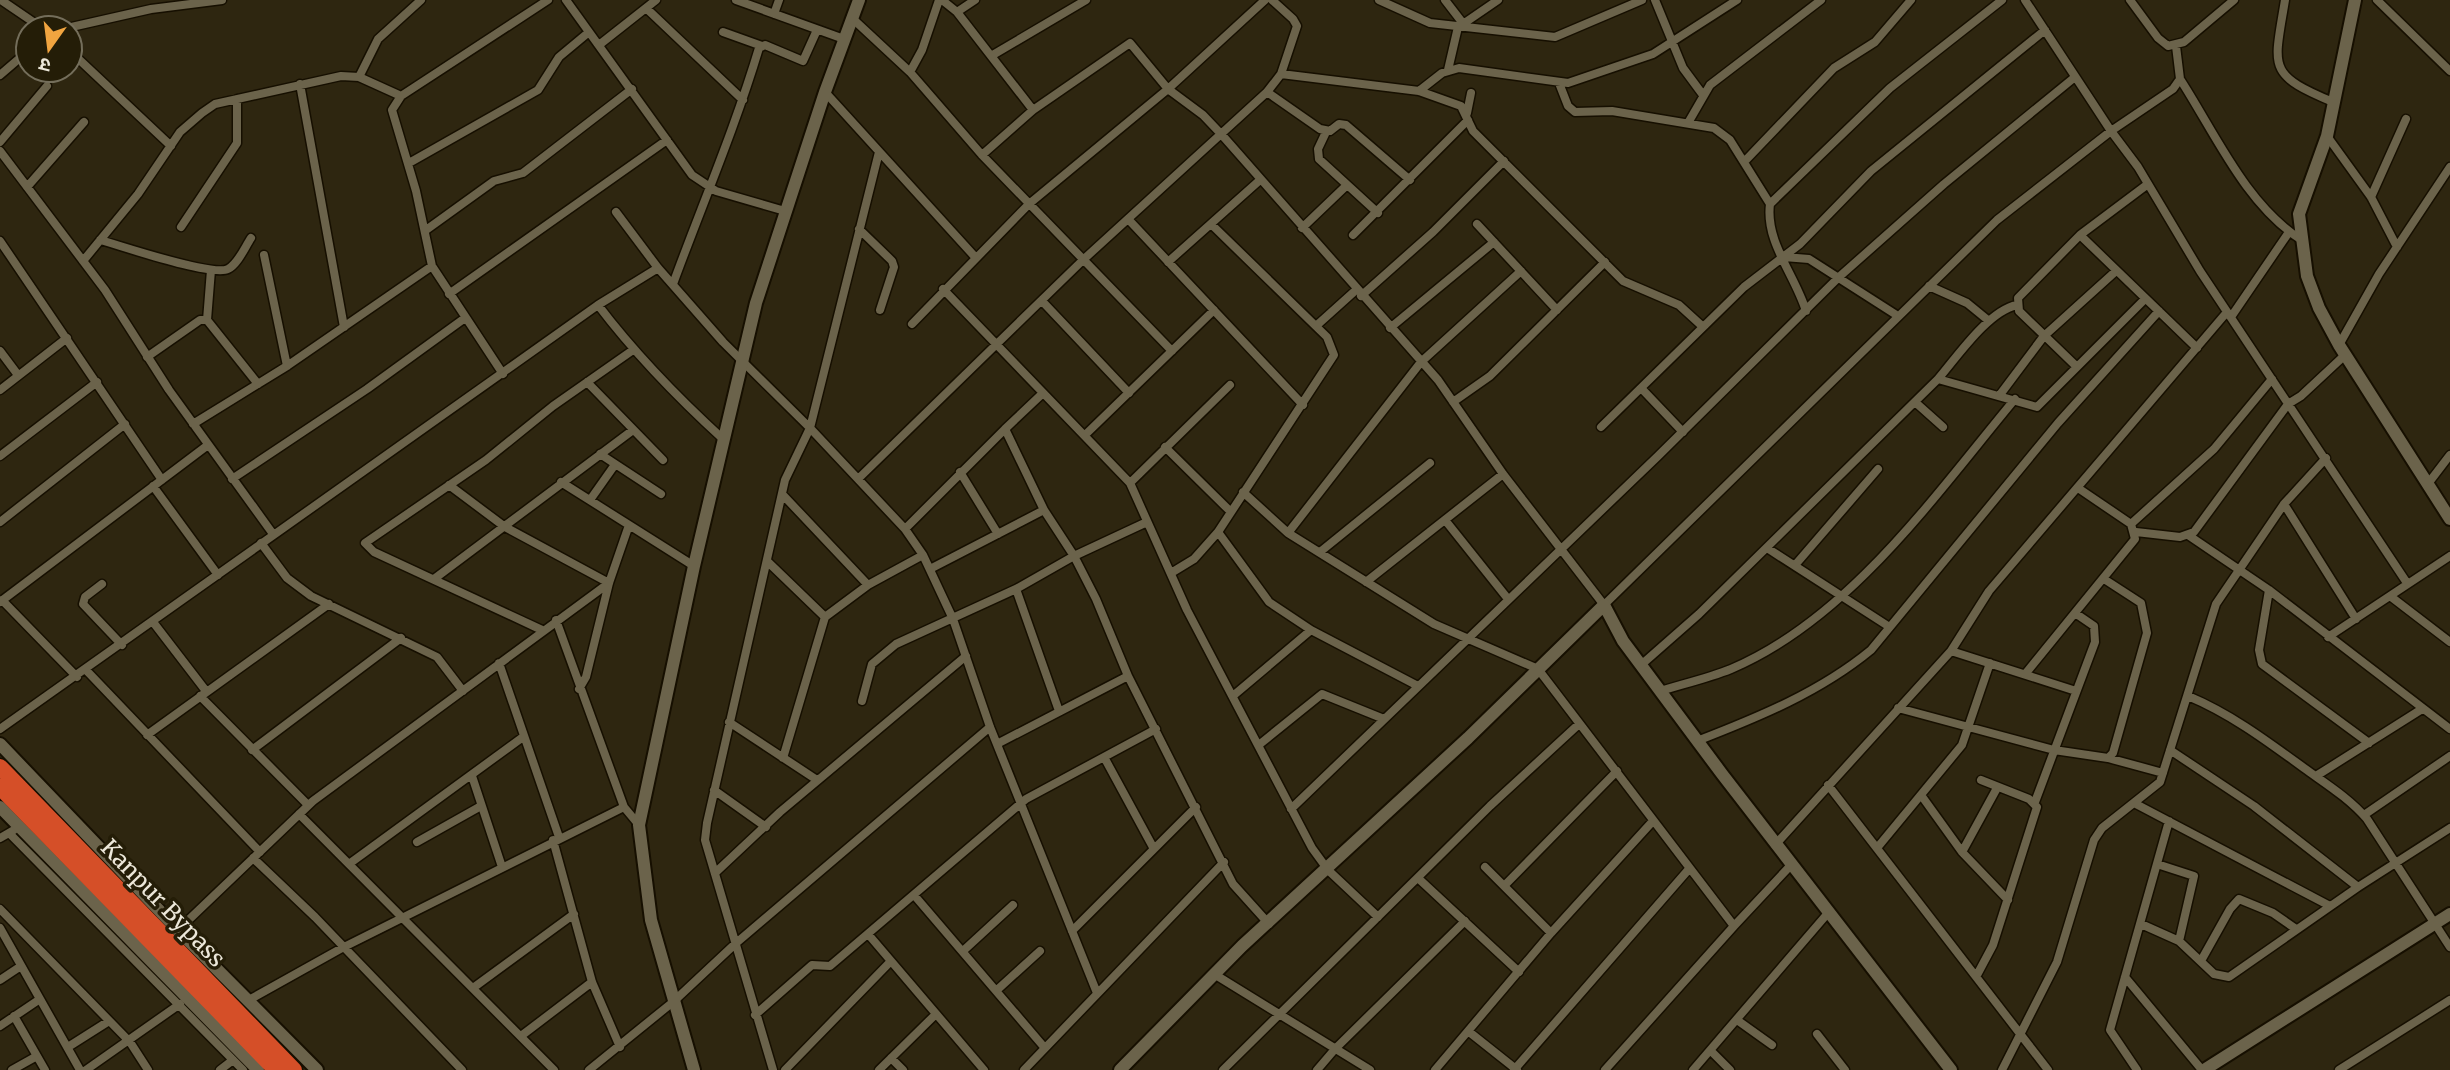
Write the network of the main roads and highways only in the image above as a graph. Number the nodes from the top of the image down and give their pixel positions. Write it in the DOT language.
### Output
graph roads {
  1 [pos="0,767"];
  2 [pos="0,787"];
  3 [pos="276,1070"];
  4 [pos="294,1070"];
  1 -- 4 [label="highway, Kanpur Bypass"];
  2 -- 3 [label="highway, Kanpur Bypass"];
}
